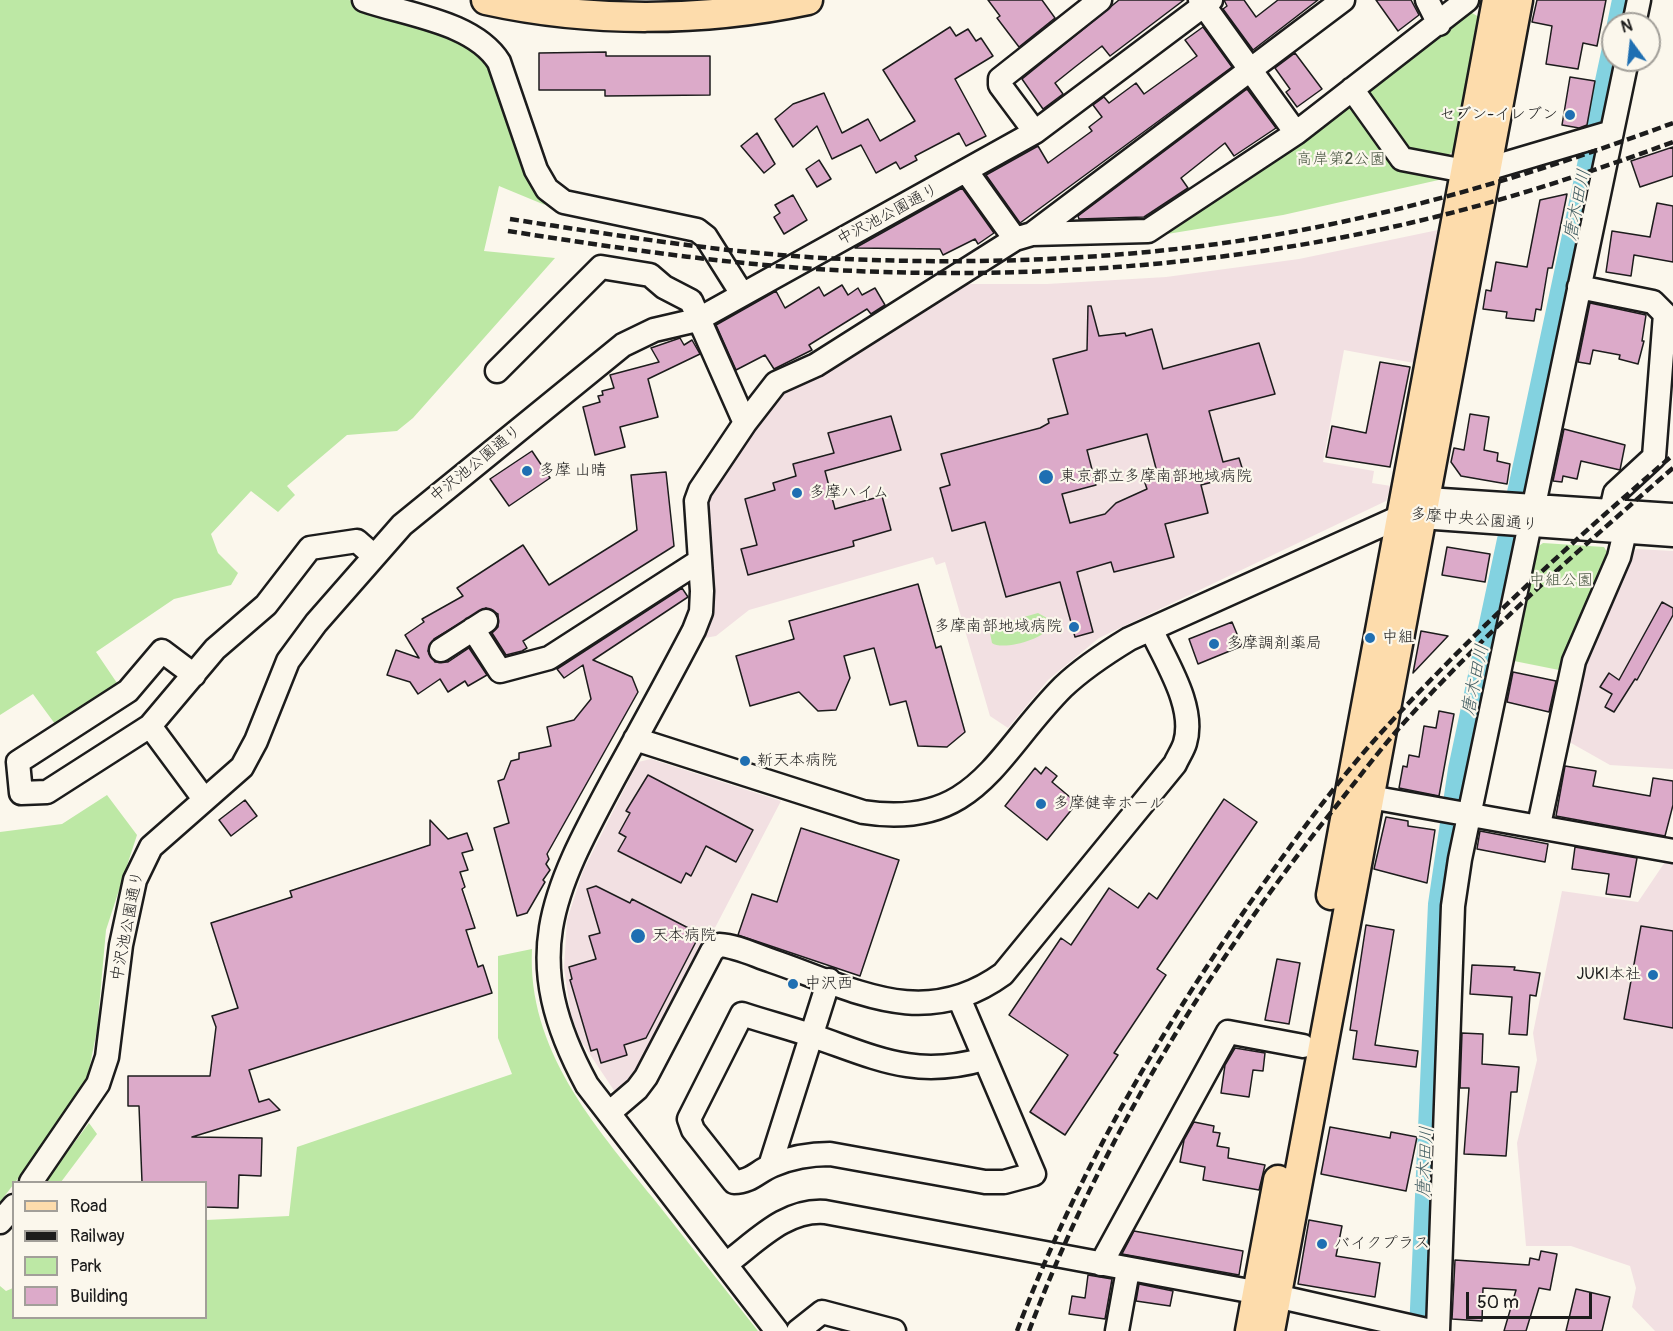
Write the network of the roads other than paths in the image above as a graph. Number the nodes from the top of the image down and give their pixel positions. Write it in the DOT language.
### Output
graph roads {
  1 [pos="364,0"];
  2 [pos="486,0"];
  3 [pos="808,0"];
  4 [pos="1100,0"];
  5 [pos="1343,0"];
  6 [pos="1427,0"];
  7 [pos="1467,0"];
  8 [pos="1497,0"];
  9 [pos="1518,0"];
  10 [pos="1204,2"];
  11 [pos="1439,24"];
  12 [pos="1251,71"];
  13 [pos="1623,72"];
  14 [pos="1352,89"];
  15 [pos="1035,132"];
  16 [pos="1296,133"];
  17 [pos="1600,136"];
  18 [pos="1476,170"];
  19 [pos="967,172"];
  20 [pos="1023,237"];
  21 [pos="1580,287"];
  22 [pos="742,294"];
  23 [pos="697,320"];
  24 [pos="497,371"];
  25 [pos="745,423"];
  26 [pos="1417,511"];
  27 [pos="1611,511"];
  28 [pos="1673,515"];
  29 [pos="1526,516"];
  30 [pos="1625,532"];
  31 [pos="1673,535"];
  32 [pos="374,556"];
  33 [pos="698,562"];
  34 [pos="1150,629"];
  35 [pos="441,650"];
  36 [pos="194,675"];
  37 [pos="150,726"];
  38 [pos="635,739"];
  39 [pos="1370,797"];
  40 [pos="204,799"];
  41 [pos="1458,813"];
  42 [pos="1539,825"];
  43 [pos="1673,850"];
  44 [pos="829,980"];
  45 [pos="959,998"];
  46 [pos="811,1035"];
  47 [pos="1303,1046"];
  48 [pos="984,1059"];
  49 [pos="609,1113"];
  50 [pos="770,1166"];
  51 [pos="32,1181"];
  52 [pos="12,1208"];
  53 [pos="0,1221"];
  54 [pos="726,1264"];
  55 [pos="1101,1264"];
  56 [pos="1128,1270"];
  57 [pos="1266,1295"];
  58 [pos="1412,1328"];
  59 [pos="777,1331"];
  60 [pos="798,1331"];
  61 [pos="894,1331"];
  62 [pos="1117,1331"];
  63 [pos="1250,1331"];
  64 [pos="1270,1331"];
  65 [pos="1438,1331"];
  1 -- 22 [label="street"];
  2 -- 3 [label="main road"];
  4 -- 15 [label="street"];
  5 -- 12 [label="street"];
  6 -- 11 [label="street"];
  7 -- 11 [label="street"];
  8 -- 18 [label="main road"];
  9 -- 18 [label="main road"];
  10 -- 12 [label="street"];
  10 -- 15 [label="street, 中沢池公園通り"];
  11 -- 14 [label="street"];
  12 -- 16 [label="street"];
  12 -- 20 [label="street"];
  13 -- 17 [label="street"];
  14 -- 16 [label="street"];
  14 -- 18 [label="street"];
  15 -- 19 [label="street, 中沢池公園通り"];
  16 -- 20 [label="street"];
  17 -- 18 [label="street"];
  17 -- 21 [label="street"];
  18 -- 26 [label="main road"];
  19 -- 20 [label="street"];
  19 -- 22 [label="street, 中沢池公園通り"];
  20 -- 25 [label="street"];
  21 -- 27 [label="street"];
  21 -- 29 [label="street"];
  22 -- 23 [label="street, 中沢池公園通り"];
  23 -- 24 [label="street"];
  23 -- 25 [label="street"];
  23 -- 32 [label="street, 中沢池公園通り"];
  25 -- 33 [label="street"];
  26 -- 29 [label="street, 多摩中央公園通り"];
  26 -- 34 [label="street"];
  26 -- 39 [label="main road"];
  26 -- 47 [label="main road"];
  27 -- 28 [label="street, 多摩中央公園通り"];
  27 -- 29 [label="street, 多摩中央公園通り"];
  29 -- 30 [label="street, 多摩中央公園通り"];
  29 -- 41 [label="street"];
  30 -- 31 [label="street, 多摩中央公園通り"];
  30 -- 42 [label="street"];
  32 -- 36 [label="street"];
  32 -- 40 [label="street, 中沢池公園通り"];
  33 -- 35 [label="street"];
  33 -- 38 [label="street"];
  34 -- 38 [label="street"];
  34 -- 45 [label="street"];
  36 -- 37 [label="street"];
  36 -- 37 [label="street"];
  37 -- 40 [label="street"];
  38 -- 49 [label="street"];
  39 -- 41 [label="street"];
  39 -- 57 [label="main road"];
  40 -- 51 [label="street, 中沢池公園通り"];
  41 -- 42 [label="street"];
  41 -- 65 [label="street"];
  42 -- 43 [label="street"];
  44 -- 45 [label="street"];
  44 -- 46 [label="street"];
  44 -- 49 [label="street"];
  45 -- 48 [label="street"];
  46 -- 48 [label="street"];
  46 -- 50 [label="street"];
  46 -- 50 [label="street"];
  47 -- 55 [label="street"];
  47 -- 57 [label="main road"];
  48 -- 50 [label="street"];
  49 -- 54 [label="street"];
  52 -- 53 [label="street"];
  54 -- 55 [label="street"];
  54 -- 59 [label="street"];
  55 -- 56 [label="street"];
  56 -- 57 [label="street"];
  56 -- 62 [label="street"];
  57 -- 58 [label="street"];
  57 -- 63 [label="main road"];
  57 -- 64 [label="main road"];
  60 -- 61 [label="street"];
}
